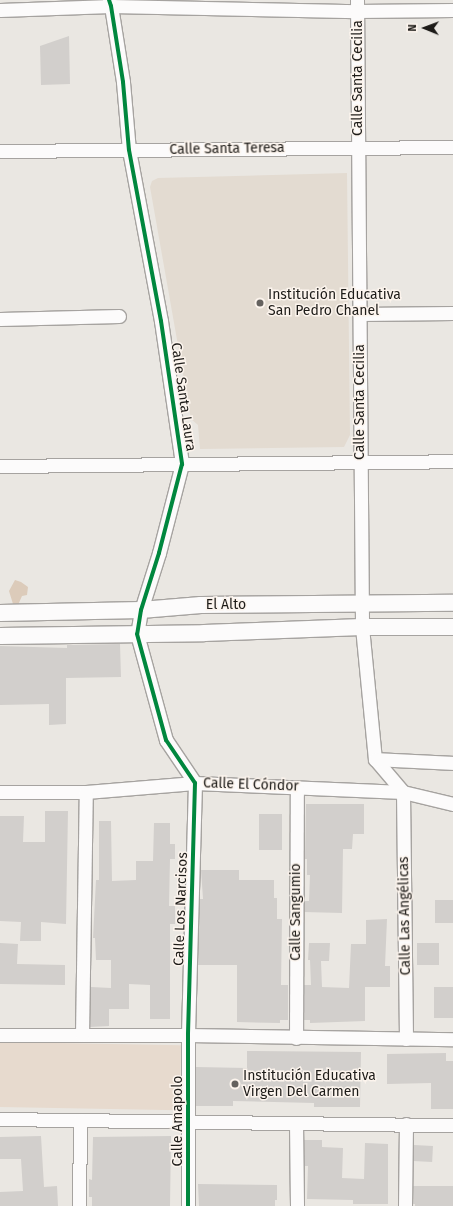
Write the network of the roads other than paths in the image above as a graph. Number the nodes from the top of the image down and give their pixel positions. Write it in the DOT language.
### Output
graph roads {
  1 [pos="110,3"];
  2 [pos="357,5"];
  3 [pos="0,10"];
  4 [pos="453,10"];
  5 [pos="453,147"];
  6 [pos="358,148"];
  7 [pos="0,150"];
  8 [pos="129,150"];
  9 [pos="453,313"];
  10 [pos="360,314"];
  11 [pos="120,316"];
  12 [pos="0,319"];
  13 [pos="453,461"];
  14 [pos="361,463"];
  15 [pos="182,464"];
  16 [pos="0,466"];
  17 [pos="453,603"];
  18 [pos="362,604"];
  19 [pos="141,610"];
  20 [pos="0,613"];
  21 [pos="362,627"];
  22 [pos="453,627"];
  23 [pos="137,634"];
  24 [pos="0,636"];
  25 [pos="374,759"];
  26 [pos="453,763"];
  27 [pos="195,783"];
  28 [pos="297,786"];
  29 [pos="0,792"];
  30 [pos="86,792"];
  31 [pos="404,792"];
  32 [pos="453,804"];
  33 [pos="0,1035"];
  34 [pos="82,1035"];
  35 [pos="188,1035"];
  36 [pos="296,1038"];
  37 [pos="406,1039"];
  38 [pos="453,1040"];
  39 [pos="0,1119"];
  40 [pos="80,1120"];
  41 [pos="189,1121"];
  42 [pos="296,1123"];
  43 [pos="406,1124"];
  44 [pos="453,1125"];
  45 [pos="80,1206"];
  46 [pos="188,1206"];
  47 [pos="296,1206"];
  48 [pos="405,1206"];
  1 -- 2 [label="street"];
  1 -- 3 [label="street"];
  1 -- 8 [label="street, Calle Santa Laura"];
  2 -- 4 [label="street"];
  2 -- 6 [label="street, Calle Santa Cecilia"];
  5 -- 6 [label="street, Calle Santa Teresa"];
  6 -- 8 [label="street, Calle Santa Teresa"];
  6 -- 10 [label="street, Calle Santa Cecilia"];
  7 -- 8 [label="street, Calle Santa Teresa"];
  8 -- 15 [label="street, Calle Santa Laura"];
  9 -- 10 [label="street"];
  10 -- 14 [label="street, Calle Santa Cecilia"];
  11 -- 12 [label="street"];
  13 -- 14 [label="street"];
  14 -- 15 [label="street"];
  14 -- 18 [label="street, Calle Santa Cecilia"];
  15 -- 16 [label="street"];
  15 -- 19 [label="street, Calle Santa Laura"];
  17 -- 18 [label="street, El Alto"];
  18 -- 19 [label="street, El Alto"];
  18 -- 21 [label="street, Calle Santa Cecilia"];
  19 -- 20 [label="street, El Alto"];
  19 -- 23 [label="street, Calle Santa Laura"];
  21 -- 22 [label="street, El Alto"];
  21 -- 23 [label="street, El Alto"];
  21 -- 25 [label="street, Calle Santa Cecilia"];
  23 -- 24 [label="street, El Alto"];
  23 -- 27 [label="street, Calle Santa Laura"];
  25 -- 26 [label="street"];
  25 -- 31 [label="street"];
  27 -- 28 [label="street, Calle El Cóndor"];
  27 -- 30 [label="street, Calle El Cóndor"];
  27 -- 35 [label="street, Calle Los Narcisos"];
  28 -- 31 [label="street, Calle El Cóndor"];
  28 -- 36 [label="street, Calle Sangumio"];
  29 -- 30 [label="street, Calle El Cóndor"];
  30 -- 34 [label="street"];
  31 -- 32 [label="street, Calle El Cóndor"];
  31 -- 37 [label="street, Calle Las Angélicas"];
  33 -- 34 [label="street"];
  34 -- 35 [label="street"];
  35 -- 36 [label="street"];
  35 -- 41 [label="street, Calle Amapolo"];
  36 -- 37 [label="street"];
  37 -- 38 [label="street"];
  39 -- 40 [label="street"];
  40 -- 41 [label="street"];
  40 -- 45 [label="street"];
  41 -- 42 [label="street"];
  41 -- 46 [label="street, Calle Amapolo"];
  42 -- 43 [label="street"];
  42 -- 47 [label="street"];
  43 -- 44 [label="street"];
  43 -- 48 [label="street"];
}
